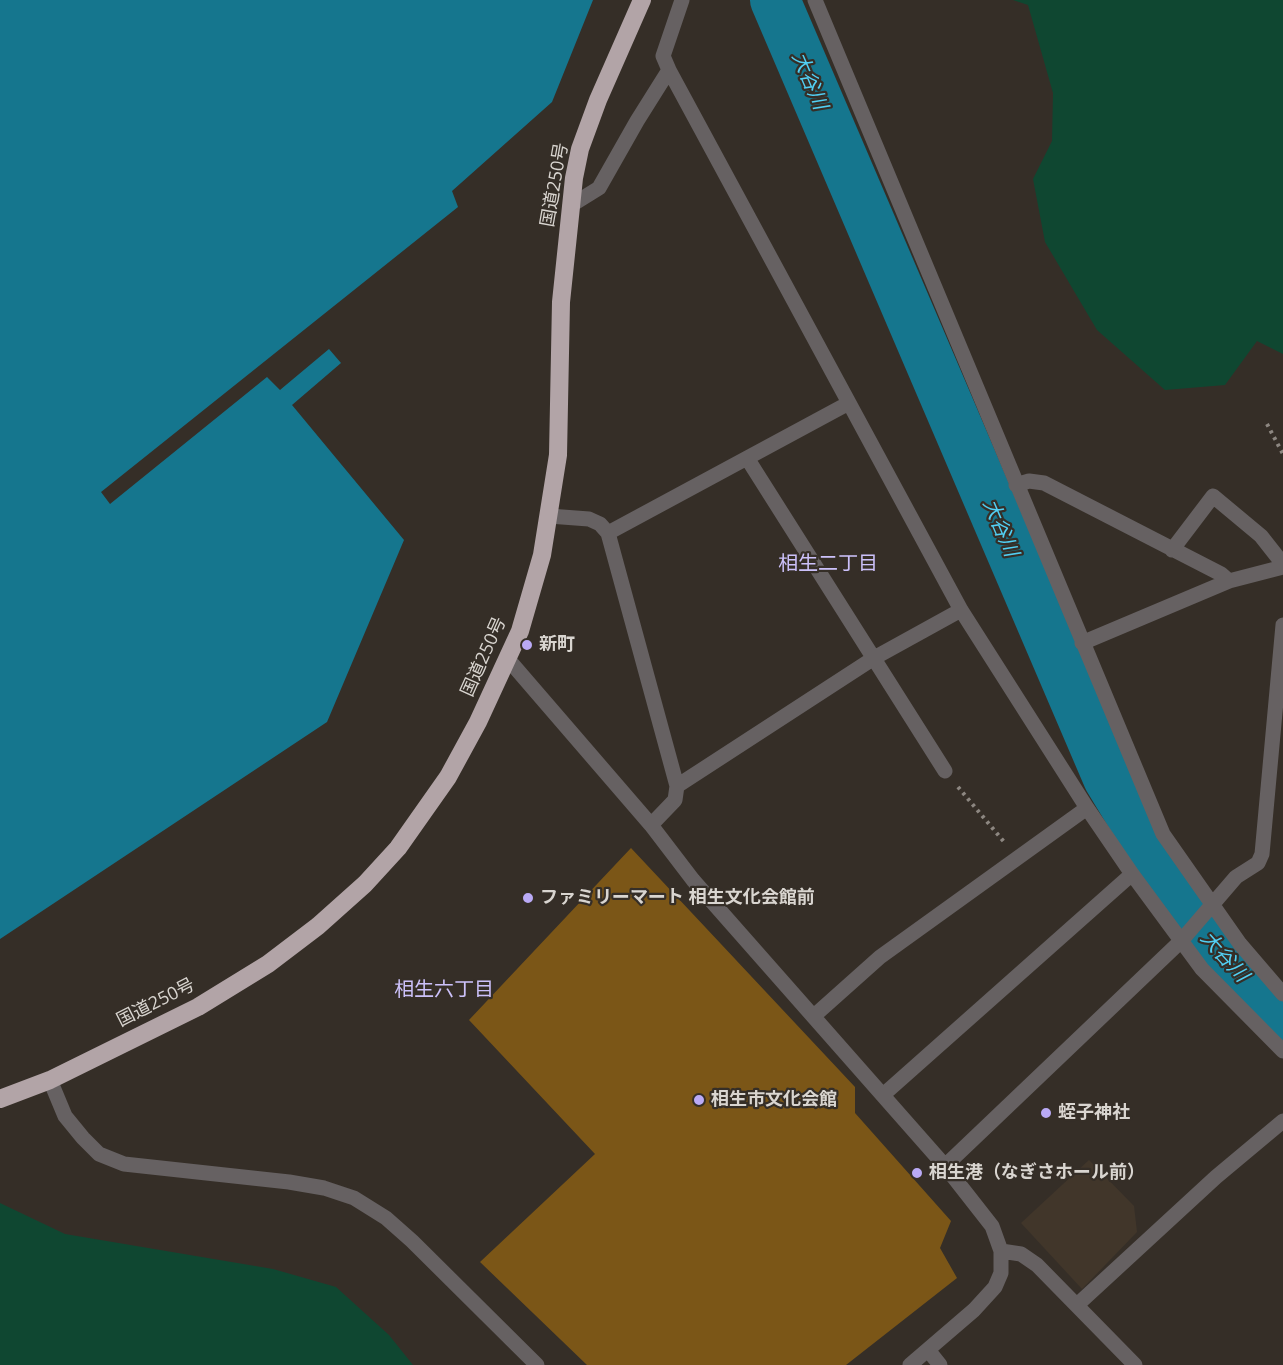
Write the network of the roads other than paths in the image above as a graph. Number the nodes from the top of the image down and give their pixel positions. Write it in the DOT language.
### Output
graph roads {
  1 [pos="642,0"];
  2 [pos="682,0"];
  3 [pos="815,0"];
  4 [pos="669,70"];
  5 [pos="570,206"];
  6 [pos="849,403"];
  7 [pos="747,458"];
  8 [pos="1016,485"];
  9 [pos="549,516"];
  10 [pos="608,533"];
  11 [pos="1172,550"];
  12 [pos="1283,566"];
  13 [pos="1229,581"];
  14 [pos="962,610"];
  15 [pos="1283,625"];
  16 [pos="1082,643"];
  17 [pos="507,658"];
  18 [pos="874,658"];
  19 [pos="945,771"];
  20 [pos="677,786"];
  21 [pos="1087,808"];
  22 [pos="651,825"];
  23 [pos="1132,874"];
  24 [pos="1208,908"];
  25 [pos="1184,937"];
  26 [pos="1283,994"];
  27 [pos="815,1016"];
  28 [pos="1283,1051"];
  29 [pos="50,1080"];
  30 [pos="883,1095"];
  31 [pos="0,1100"];
  32 [pos="1283,1121"];
  33 [pos="945,1166"];
  34 [pos="1001,1251"];
  35 [pos="1077,1305"];
  36 [pos="928,1350"];
  37 [pos="537,1365"];
  38 [pos="910,1365"];
  39 [pos="940,1365"];
  40 [pos="1135,1365"];
  1 -- 5 [label="highway, 国道250号"];
  2 -- 4 [label="street"];
  3 -- 8 [label="street"];
  4 -- 5 [label="street"];
  4 -- 6 [label="street"];
  5 -- 9 [label="highway, 国道250号"];
  6 -- 7 [label="street"];
  6 -- 14 [label="street"];
  7 -- 10 [label="street"];
  7 -- 18 [label="street"];
  8 -- 11 [label="street"];
  8 -- 16 [label="street"];
  9 -- 10 [label="street"];
  9 -- 17 [label="highway, 国道250号"];
  10 -- 20 [label="street"];
  11 -- 12 [label="street"];
  11 -- 13 [label="street"];
  12 -- 13 [label="street"];
  13 -- 16 [label="street"];
  14 -- 18 [label="street"];
  14 -- 21 [label="street"];
  15 -- 24 [label="street"];
  16 -- 24 [label="street"];
  17 -- 22 [label="street"];
  17 -- 29 [label="highway, 国道250号"];
  18 -- 19 [label="street"];
  18 -- 20 [label="street"];
  20 -- 22 [label="street"];
  21 -- 23 [label="street"];
  21 -- 27 [label="street"];
  22 -- 27 [label="street"];
  23 -- 25 [label="street"];
  23 -- 30 [label="street"];
  24 -- 25 [label="street"];
  24 -- 26 [label="street"];
  25 -- 28 [label="street"];
  25 -- 33 [label="street"];
  27 -- 30 [label="street"];
  29 -- 31 [label="highway, 国道250号"];
  29 -- 37 [label="street"];
  30 -- 33 [label="street"];
  32 -- 35 [label="street"];
  33 -- 34 [label="street"];
  34 -- 35 [label="street"];
  34 -- 36 [label="street"];
  35 -- 40 [label="street"];
  36 -- 38 [label="street"];
  36 -- 39 [label="street"];
}
